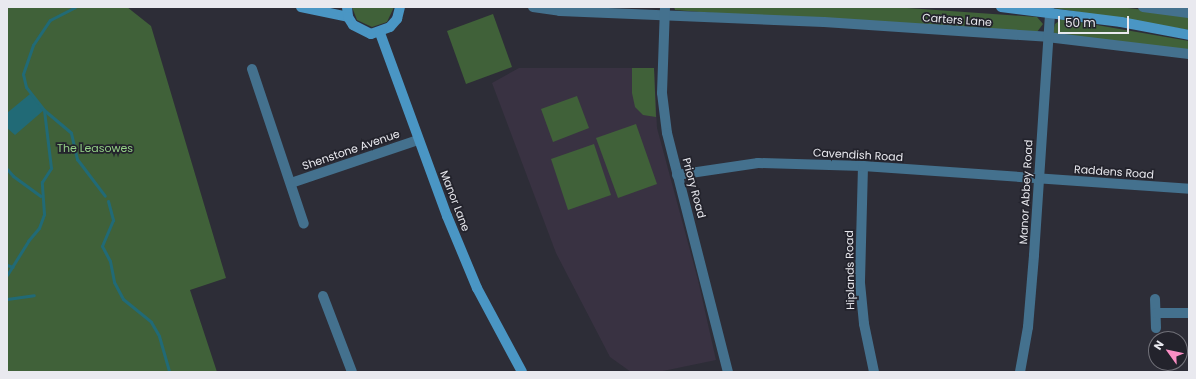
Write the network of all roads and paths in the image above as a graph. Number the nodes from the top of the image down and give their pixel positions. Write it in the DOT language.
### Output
graph roads {
  1 [pos="301,7"];
  2 [pos="400,7"];
  3 [pos="533,7"];
  4 [pos="1001,7"];
  5 [pos="1143,7"];
  6 [pos="664,11"];
  7 [pos="347,12"];
  8 [pos="1050,12"];
  9 [pos="1189,13"];
  10 [pos="380,33"];
  11 [pos="1189,35"];
  12 [pos="1047,38"];
  13 [pos="1189,54"];
  14 [pos="252,69"];
  15 [pos="418,140"];
  16 [pos="863,166"];
  17 [pos="677,175"];
  18 [pos="1038,179"];
  19 [pos="291,183"];
  20 [pos="1189,189"];
  21 [pos="304,224"];
  22 [pos="323,296"];
  23 [pos="1156,299"];
  24 [pos="1156,313"];
  25 [pos="1189,313"];
  26 [pos="1156,328"];
  27 [pos="352,372"];
  28 [pos="522,372"];
  29 [pos="728,372"];
  30 [pos="874,372"];
  31 [pos="1020,372"];
  1 -- 7 [label="main road"];
  2 -- 10 [label="main road"];
  3 -- 6 [label="street, Carters Lane"];
  4 -- 8 [label="main road, Carters Lane"];
  5 -- 9 [label="street"];
  6 -- 12 [label="street, Carters Lane"];
  6 -- 17 [label="street, Priory Road"];
  7 -- 10 [label="main road"];
  8 -- 11 [label="main road, Carters Lane"];
  8 -- 12 [label="street, Manor Abbey Road"];
  10 -- 15 [label="main road, Manor Lane"];
  12 -- 13 [label="street, Carters Lane"];
  12 -- 18 [label="street, Manor Abbey Road"];
  14 -- 19 [label="street"];
  15 -- 19 [label="street, Shenstone Avenue"];
  15 -- 28 [label="main road, Manor Lane"];
  16 -- 17 [label="street, Cavendish Road"];
  16 -- 18 [label="street, Cavendish Road"];
  16 -- 30 [label="street, Hiplands Road"];
  17 -- 29 [label="street, Priory Road"];
  18 -- 20 [label="street, Raddens Road"];
  18 -- 31 [label="street, Manor Abbey Road"];
  19 -- 21 [label="street"];
  22 -- 27 [label="street"];
  23 -- 24 [label="street"];
  24 -- 25 [label="street"];
  24 -- 26 [label="street"];
}
